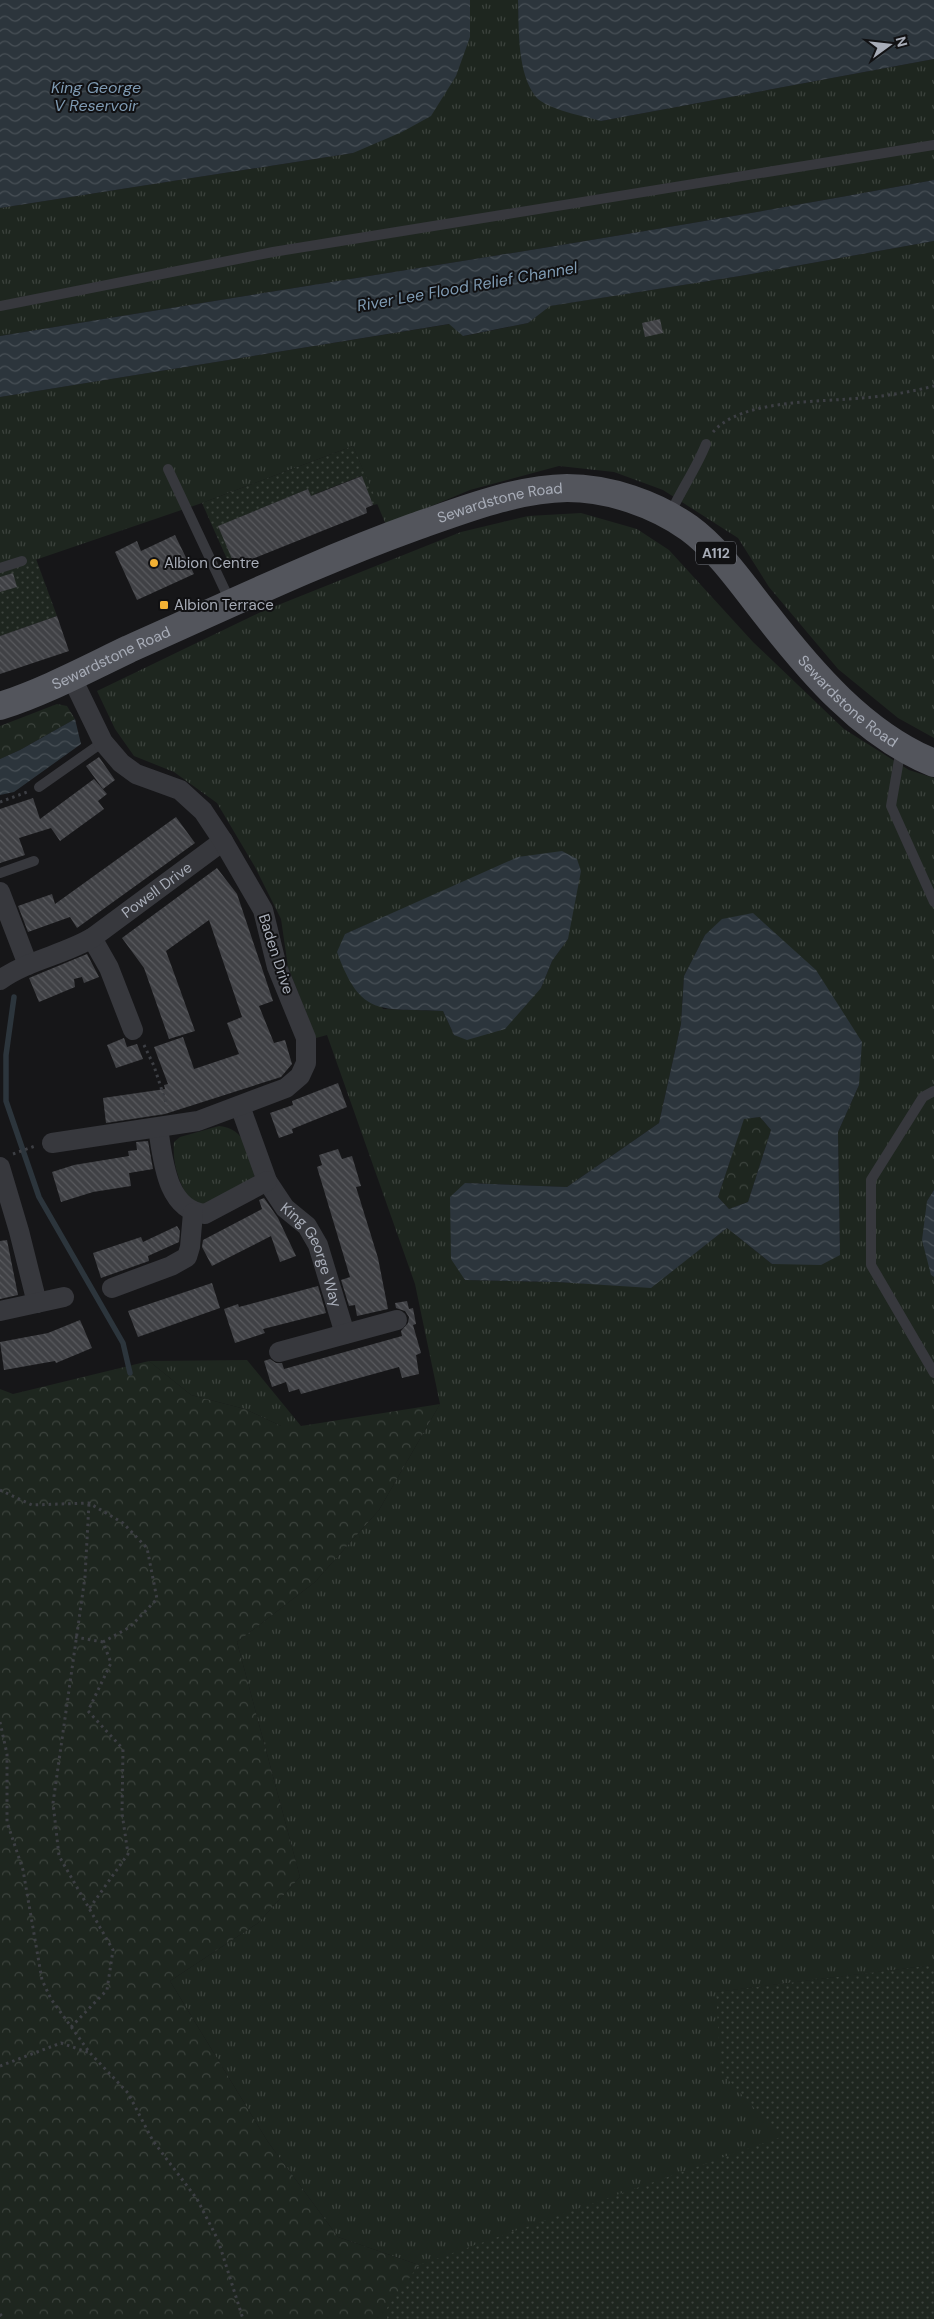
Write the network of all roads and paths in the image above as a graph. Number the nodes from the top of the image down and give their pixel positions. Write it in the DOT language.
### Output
graph roads {
  1 [pos="934,145"];
  2 [pos="0,306"];
  3 [pos="934,386"];
  4 [pos="706,444"];
  5 [pos="168,469"];
  6 [pos="669,515"];
  7 [pos="22,561"];
  8 [pos="0,568"];
  9 [pos="230,603"];
  10 [pos="71,676"];
  11 [pos="0,706"];
  12 [pos="103,742"];
  13 [pos="902,748"];
  14 [pos="934,763"];
  15 [pos="39,787"];
  16 [pos="0,802"];
  17 [pos="223,841"];
  18 [pos="34,861"];
  19 [pos="0,873"];
  20 [pos="0,892"];
  21 [pos="934,902"];
  22 [pos="92,938"];
  23 [pos="28,965"];
  24 [pos="0,980"];
  25 [pos="133,1030"];
  26 [pos="154,1066"];
  27 [pos="160,1083"];
  28 [pos="934,1091"];
  29 [pos="240,1106"];
  30 [pos="158,1128"];
  31 [pos="52,1143"];
  32 [pos="32,1146"];
  33 [pos="7,1160"];
  34 [pos="267,1181"];
  35 [pos="194,1213"];
  36 [pos="112,1288"];
  37 [pos="64,1297"];
  38 [pos="37,1303"];
  39 [pos="0,1311"];
  40 [pos="397,1320"];
  41 [pos="345,1334"];
  42 [pos="280,1352"];
  43 [pos="934,1373"];
  44 [pos="0,1490"];
  45 [pos="89,1503"];
  46 [pos="75,1637"];
  47 [pos="103,1642"];
  48 [pos="0,1722"];
  49 [pos="89,1909"];
  50 [pos="71,2027"];
  51 [pos="90,2053"];
  52 [pos="0,2066"];
  53 [pos="0,2314"];
  54 [pos="4,2319"];
  55 [pos="243,2319"];
  1 -- 2 [label="lane"];
  3 -- 4 [label="path"];
  4 -- 6 [label="lane"];
  5 -- 9 [label="lane"];
  6 -- 9 [label="main road, Sewardstone Road / A112"];
  6 -- 13 [label="main road, Sewardstone Road / A112"];
  7 -- 8 [label="lane"];
  9 -- 10 [label="main road, Sewardstone Road / A112"];
  10 -- 11 [label="main road, Sewardstone Road / A112"];
  10 -- 12 [label="street, Baden Drive"];
  12 -- 15 [label="lane"];
  12 -- 17 [label="street, Baden Drive"];
  13 -- 14 [label="main road, Sewardstone Road / A112"];
  13 -- 21 [label="lane"];
  15 -- 16 [label="path"];
  17 -- 22 [label="street, Powell Drive"];
  17 -- 29 [label="street, Baden Drive"];
  18 -- 19 [label="lane"];
  20 -- 23 [label="street"];
  22 -- 23 [label="street, Powell Drive"];
  22 -- 25 [label="street"];
  23 -- 24 [label="street, Powell Drive"];
  26 -- 27 [label="path"];
  28 -- 43 [label="lane"];
  29 -- 30 [label="street, Baden Drive"];
  29 -- 34 [label="street, King George Way"];
  30 -- 31 [label="street, Baden Drive"];
  30 -- 35 [label="street"];
  32 -- 33 [label="path"];
  33 -- 38 [label="street"];
  34 -- 35 [label="street"];
  34 -- 41 [label="street, King George Way"];
  35 -- 36 [label="street"];
  37 -- 38 [label="street"];
  38 -- 39 [label="street"];
  40 -- 41 [label="street"];
  41 -- 42 [label="street"];
  44 -- 45 [label="path"];
  45 -- 46 [label="path"];
  45 -- 47 [label="path"];
  46 -- 47 [label="path"];
  46 -- 49 [label="path"];
  47 -- 49 [label="path"];
  48 -- 50 [label="path"];
  49 -- 50 [label="path"];
  50 -- 51 [label="path"];
  51 -- 52 [label="path"];
  51 -- 55 [label="path"];
  53 -- 54 [label="path"];
}
